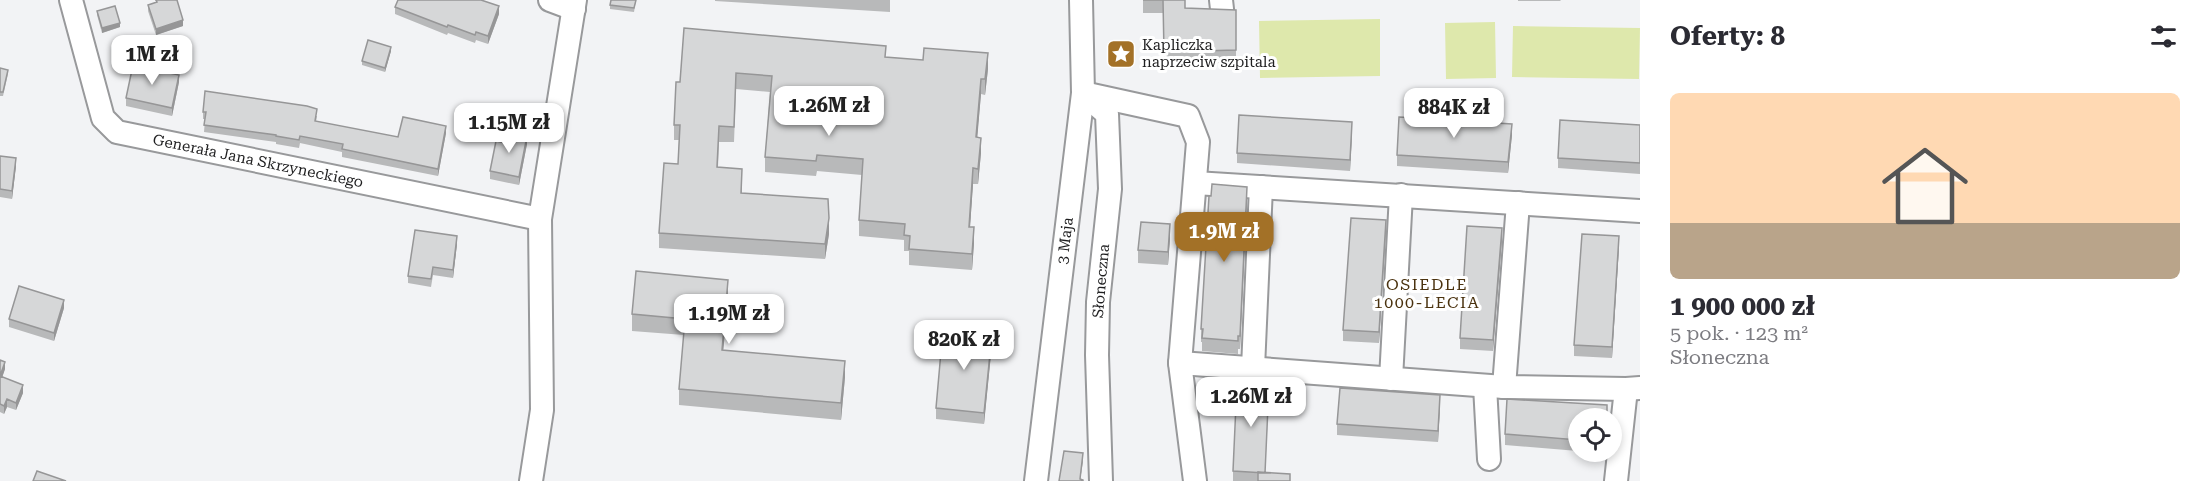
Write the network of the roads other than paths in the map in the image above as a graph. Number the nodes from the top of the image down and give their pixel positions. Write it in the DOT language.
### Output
graph roads {
  1 [pos="71,0"];
  2 [pos="550,0"];
  3 [pos="1081,0"];
  4 [pos="575,4"];
  5 [pos="1083,93"];
  6 [pos="1195,183"];
  7 [pos="1261,187"];
  8 [pos="1401,195"];
  9 [pos="1518,202"];
  10 [pos="1640,211"];
  11 [pos="540,219"];
  12 [pos="1180,363"];
  13 [pos="1253,368"];
  14 [pos="1391,379"];
  15 [pos="1494,386"];
  16 [pos="1633,388"];
  17 [pos="1488,459"];
  18 [pos="531,481"];
  19 [pos="1036,481"];
  20 [pos="1101,481"];
  21 [pos="1195,481"];
  22 [pos="1616,481"];
  1 -- 11 [label="street, Generała Jana Skrzyneckiego"];
  2 -- 4 [label="street"];
  3 -- 5 [label="street, 3 Maja"];
  4 -- 11 [label="street"];
  5 -- 6 [label="street"];
  5 -- 19 [label="street, 3 Maja"];
  5 -- 20 [label="street, Słoneczna"];
  6 -- 7 [label="street"];
  6 -- 12 [label="street"];
  7 -- 8 [label="street"];
  7 -- 13 [label="street"];
  8 -- 9 [label="street"];
  8 -- 14 [label="street"];
  9 -- 10 [label="street"];
  9 -- 15 [label="street"];
  11 -- 18 [label="street"];
  12 -- 13 [label="street"];
  12 -- 21 [label="street"];
  13 -- 14 [label="street"];
  14 -- 15 [label="street"];
  15 -- 16 [label="street"];
  15 -- 17 [label="street"];
  16 -- 22 [label="street"];
}
